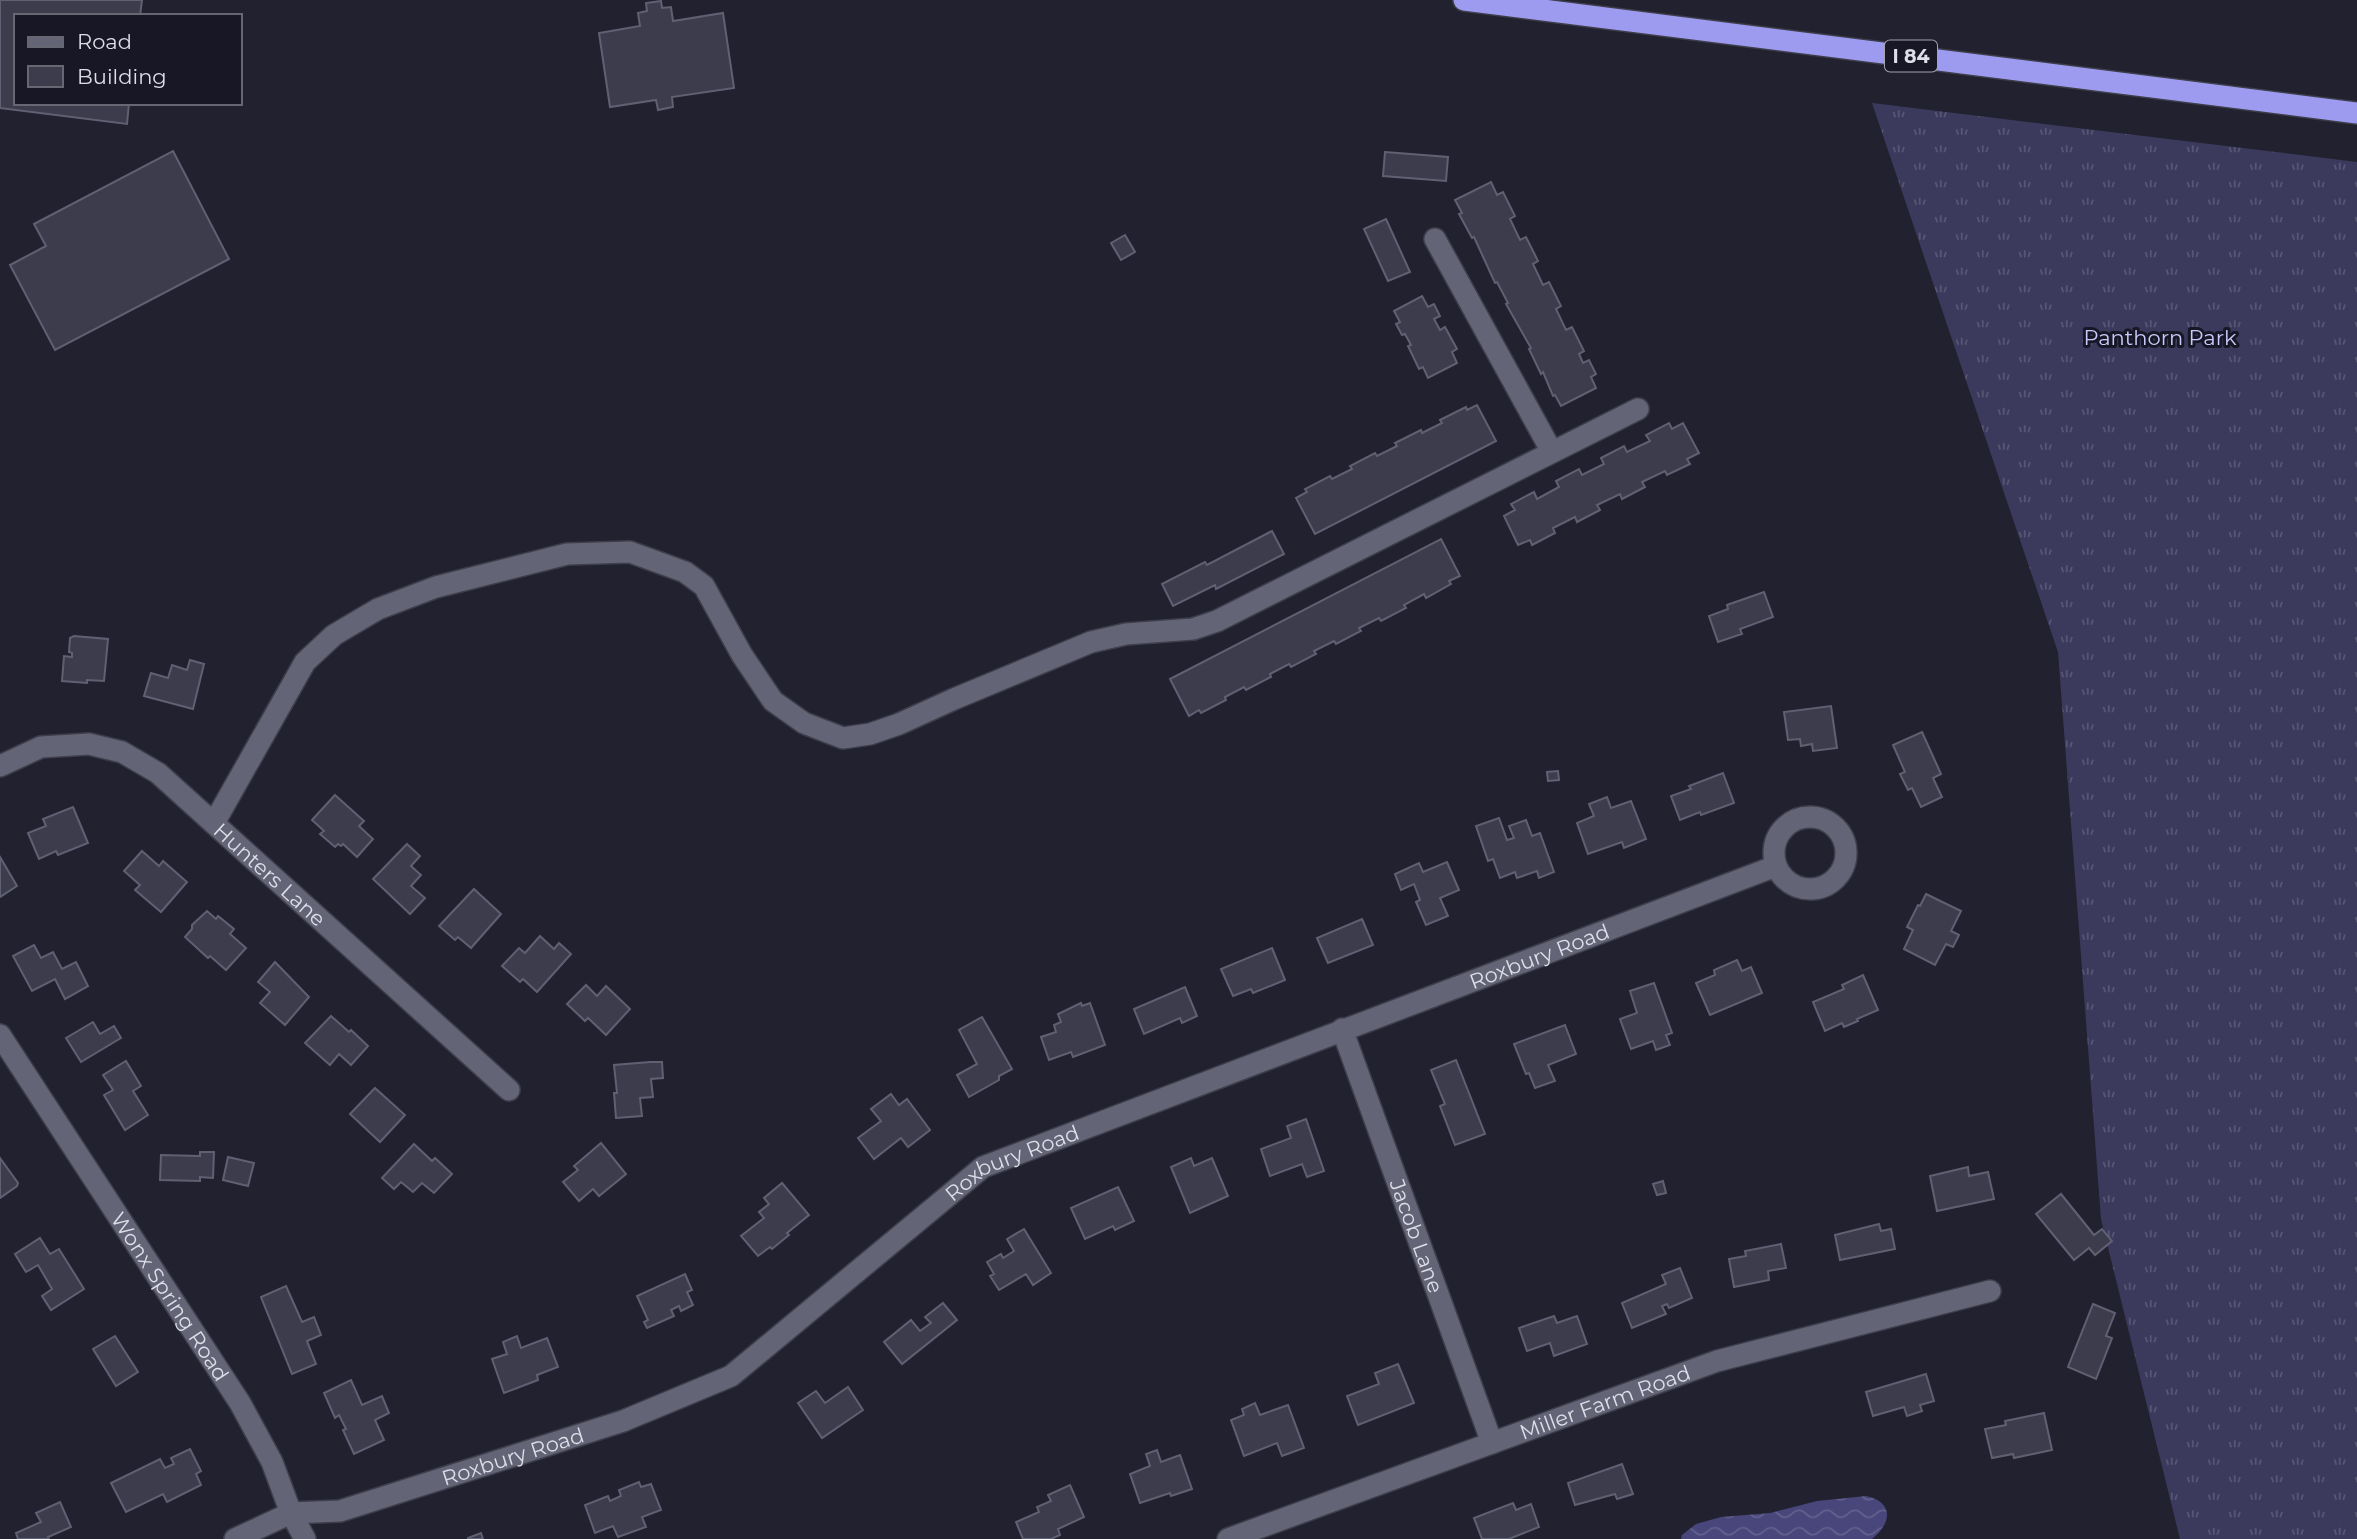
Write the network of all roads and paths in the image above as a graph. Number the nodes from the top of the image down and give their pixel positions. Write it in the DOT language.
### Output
graph roads {
  1 [pos="1464,0"];
  2 [pos="2357,113"];
  3 [pos="1435,239"];
  4 [pos="1638,409"];
  5 [pos="1552,452"];
  6 [pos="0,766"];
  7 [pos="214,823"];
  8 [pos="1776,866"];
  9 [pos="1342,1029"];
  10 [pos="0,1035"];
  11 [pos="509,1090"];
  12 [pos="1990,1291"];
  13 [pos="1492,1443"];
  14 [pos="291,1513"];
  15 [pos="235,1539"];
  16 [pos="305,1539"];
  17 [pos="1228,1539"];
  1 -- 2 [label="highway, I 84"];
  3 -- 5 [label="street"];
  4 -- 5 [label="street"];
  5 -- 7 [label="street"];
  6 -- 7 [label="street, Hunters Lane"];
  7 -- 11 [label="street, Hunters Lane"];
  8 -- 9 [label="street, Roxbury Road"];
  9 -- 13 [label="street, Jacob Lane"];
  9 -- 14 [label="street, Roxbury Road"];
  10 -- 14 [label="street, Wonx Spring Road"];
  12 -- 13 [label="street, Miller Farm Road"];
  13 -- 17 [label="street, Miller Farm Road"];
  14 -- 15 [label="street"];
  14 -- 16 [label="street"];
}
